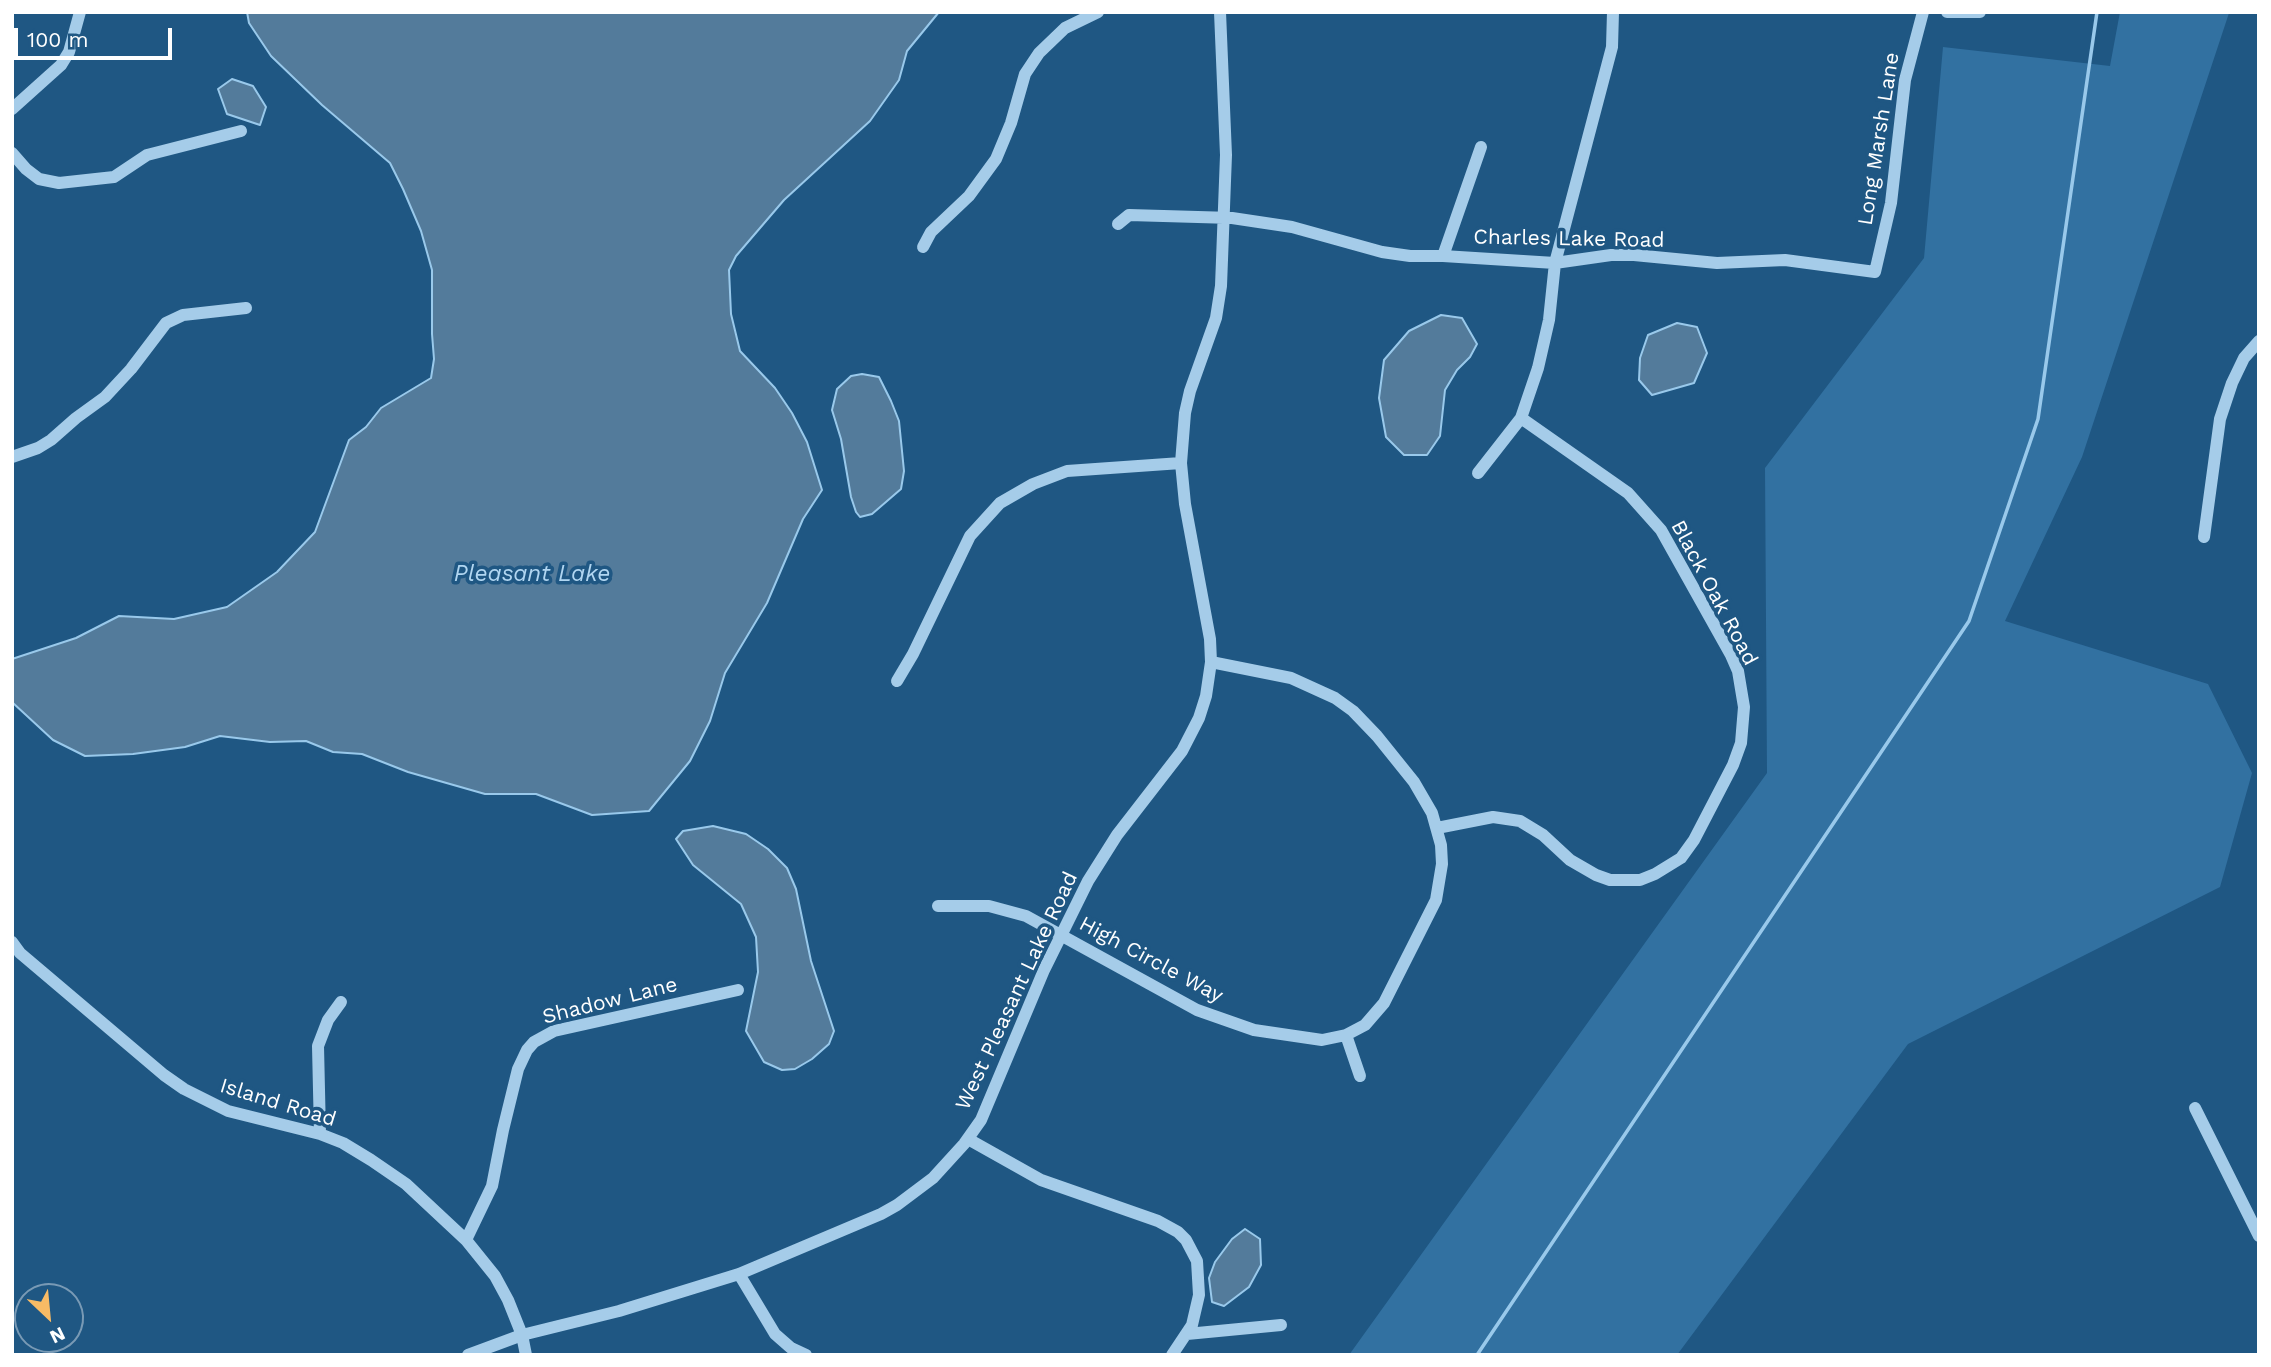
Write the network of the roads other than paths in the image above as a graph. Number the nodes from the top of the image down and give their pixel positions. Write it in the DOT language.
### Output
graph roads {
  1 [pos="80,12"];
  2 [pos="1098,12"];
  3 [pos="1220,12"];
  4 [pos="1613,12"];
  5 [pos="1923,12"];
  6 [pos="1947,12"];
  7 [pos="1980,12"];
  8 [pos="12,109"];
  9 [pos="241,131"];
  10 [pos="1481,147"];
  11 [pos="12,153"];
  12 [pos="1224,217"];
  13 [pos="1118,224"];
  14 [pos="923,247"];
  15 [pos="1443,256"];
  16 [pos="1555,263"];
  17 [pos="1875,272"];
  18 [pos="246,308"];
  19 [pos="2259,341"];
  20 [pos="1521,418"];
  21 [pos="12,457"];
  22 [pos="1181,463"];
  23 [pos="1478,473"];
  24 [pos="2204,537"];
  25 [pos="1211,662"];
  26 [pos="897,681"];
  27 [pos="1437,828"];
  28 [pos="938,906"];
  29 [pos="1061,934"];
  30 [pos="14,949"];
  31 [pos="738,990"];
  32 [pos="341,1002"];
  33 [pos="1346,1035"];
  34 [pos="1360,1076"];
  35 [pos="2195,1108"];
  36 [pos="320,1134"];
  37 [pos="968,1139"];
  38 [pos="2259,1236"];
  39 [pos="466,1240"];
  40 [pos="739,1274"];
  41 [pos="1281,1325"];
  42 [pos="1187,1334"];
  43 [pos="522,1335"];
  44 [pos="468,1355"];
  45 [pos="526,1355"];
  46 [pos="806,1355"];
  47 [pos="1172,1355"];
  1 -- 8 [label="street"];
  2 -- 14 [label="street"];
  3 -- 12 [label="street, West Pleasant Lake Road"];
  4 -- 16 [label="street"];
  5 -- 17 [label="street, Long Marsh Lane"];
  6 -- 7 [label="street"];
  9 -- 11 [label="street"];
  10 -- 15 [label="street"];
  12 -- 13 [label="street, Charles Lake Road"];
  12 -- 15 [label="street, Charles Lake Road"];
  12 -- 22 [label="street, West Pleasant Lake Road"];
  15 -- 16 [label="street, Charles Lake Road"];
  16 -- 17 [label="street, Charles Lake Road"];
  16 -- 20 [label="street"];
  18 -- 21 [label="street"];
  19 -- 24 [label="street"];
  20 -- 23 [label="street"];
  20 -- 27 [label="street, Black Oak Road"];
  22 -- 25 [label="street, West Pleasant Lake Road"];
  22 -- 26 [label="street"];
  25 -- 27 [label="street, High Circle Way"];
  25 -- 29 [label="street, West Pleasant Lake Road"];
  27 -- 33 [label="street, High Circle Way"];
  28 -- 29 [label="street, High Circle Way"];
  29 -- 33 [label="street, High Circle Way"];
  29 -- 37 [label="street, West Pleasant Lake Road"];
  30 -- 36 [label="street, Island Road"];
  31 -- 39 [label="street, Shadow Lane"];
  32 -- 36 [label="street"];
  33 -- 34 [label="street"];
  35 -- 38 [label="street"];
  36 -- 39 [label="street, Island Road"];
  37 -- 40 [label="street, West Pleasant Lake Road"];
  37 -- 42 [label="street"];
  39 -- 43 [label="street, Island Road"];
  40 -- 43 [label="street, West Pleasant Lake Road"];
  40 -- 46 [label="street"];
  41 -- 42 [label="street"];
  42 -- 47 [label="street"];
  43 -- 44 [label="street, West Pleasant Lake Road"];
  43 -- 45 [label="street, Island Road"];
}
